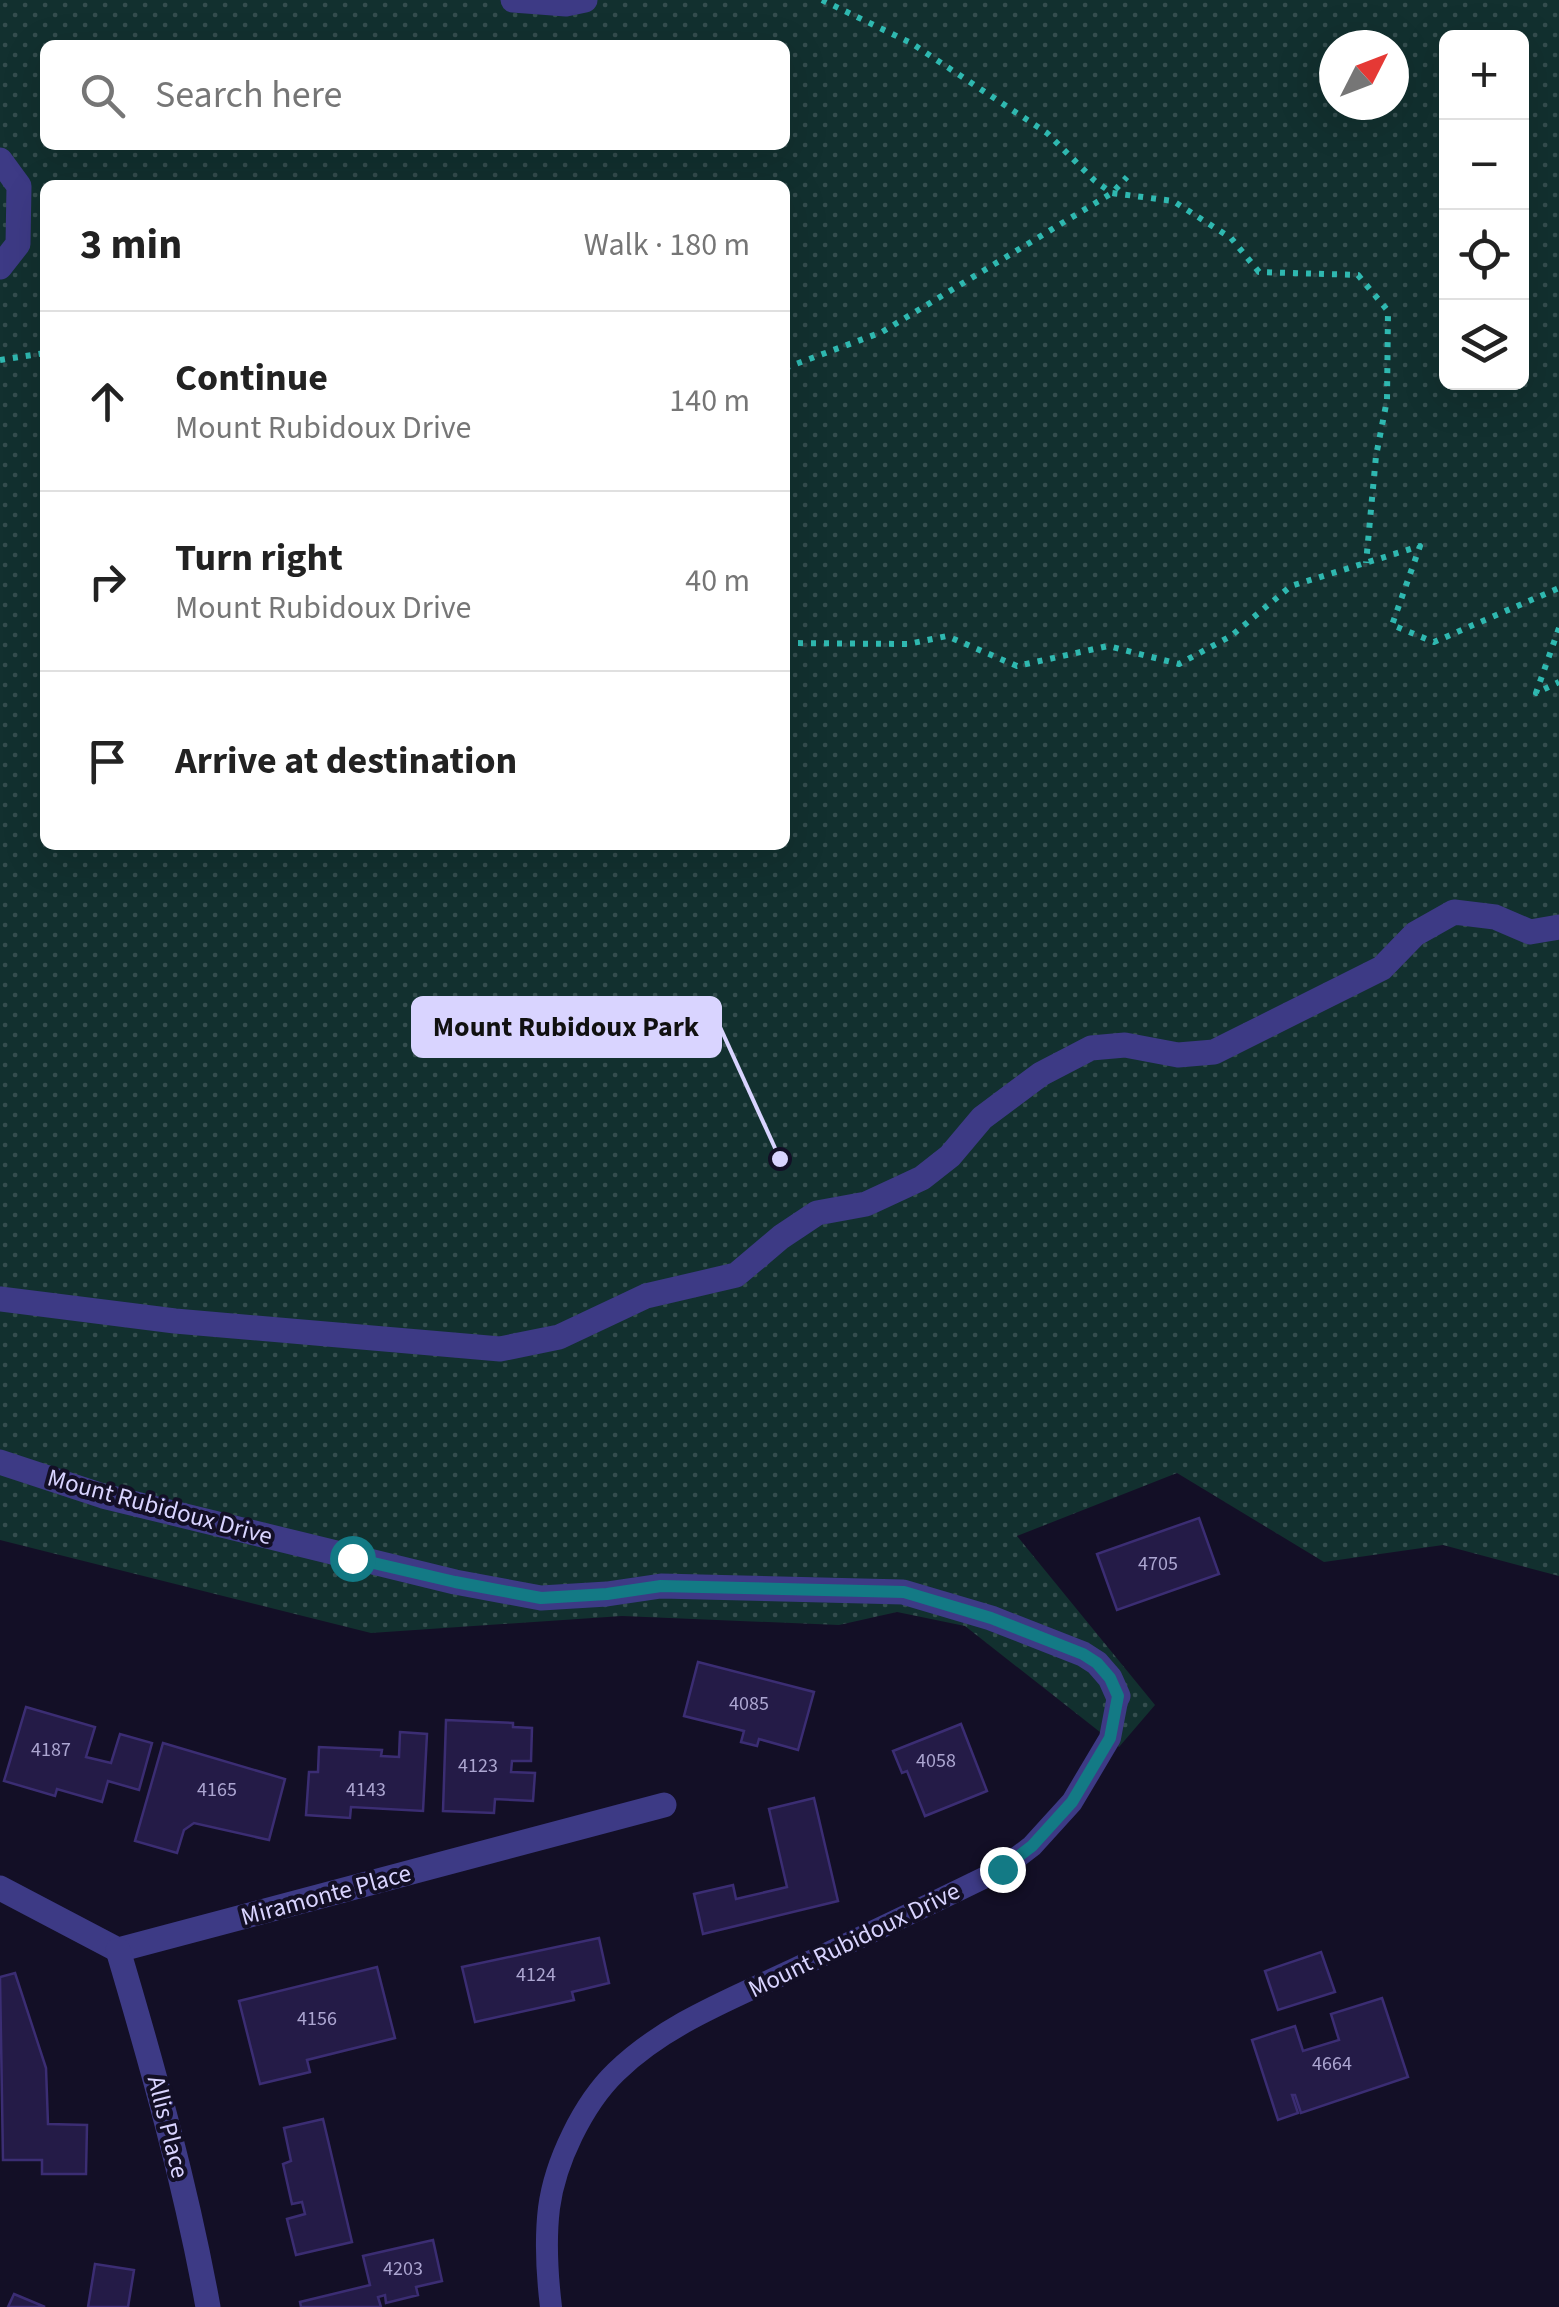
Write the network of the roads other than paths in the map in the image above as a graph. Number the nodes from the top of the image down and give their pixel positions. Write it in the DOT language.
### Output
graph roads {
  1 [pos="513,0"];
  2 [pos="585,0"];
  3 [pos="0,160"];
  4 [pos="0,267"];
  5 [pos="1559,927"];
  6 [pos="0,1299"];
  7 [pos="0,1462"];
  8 [pos="1118,1696"];
  9 [pos="664,1805"];
  10 [pos="0,1888"];
  11 [pos="118,1950"];
  12 [pos="208,2307"];
  13 [pos="551,2307"];
  1 -- 2 [label="street"];
  3 -- 4 [label="street"];
  5 -- 6 [label="street"];
  7 -- 8 [label="street, Mount Rubidoux Drive"];
  8 -- 13 [label="lane, Mount Rubidoux Drive"];
  9 -- 11 [label="street, Miramonte Place"];
  10 -- 11 [label="street"];
  11 -- 12 [label="street, Allis Place"];
}
